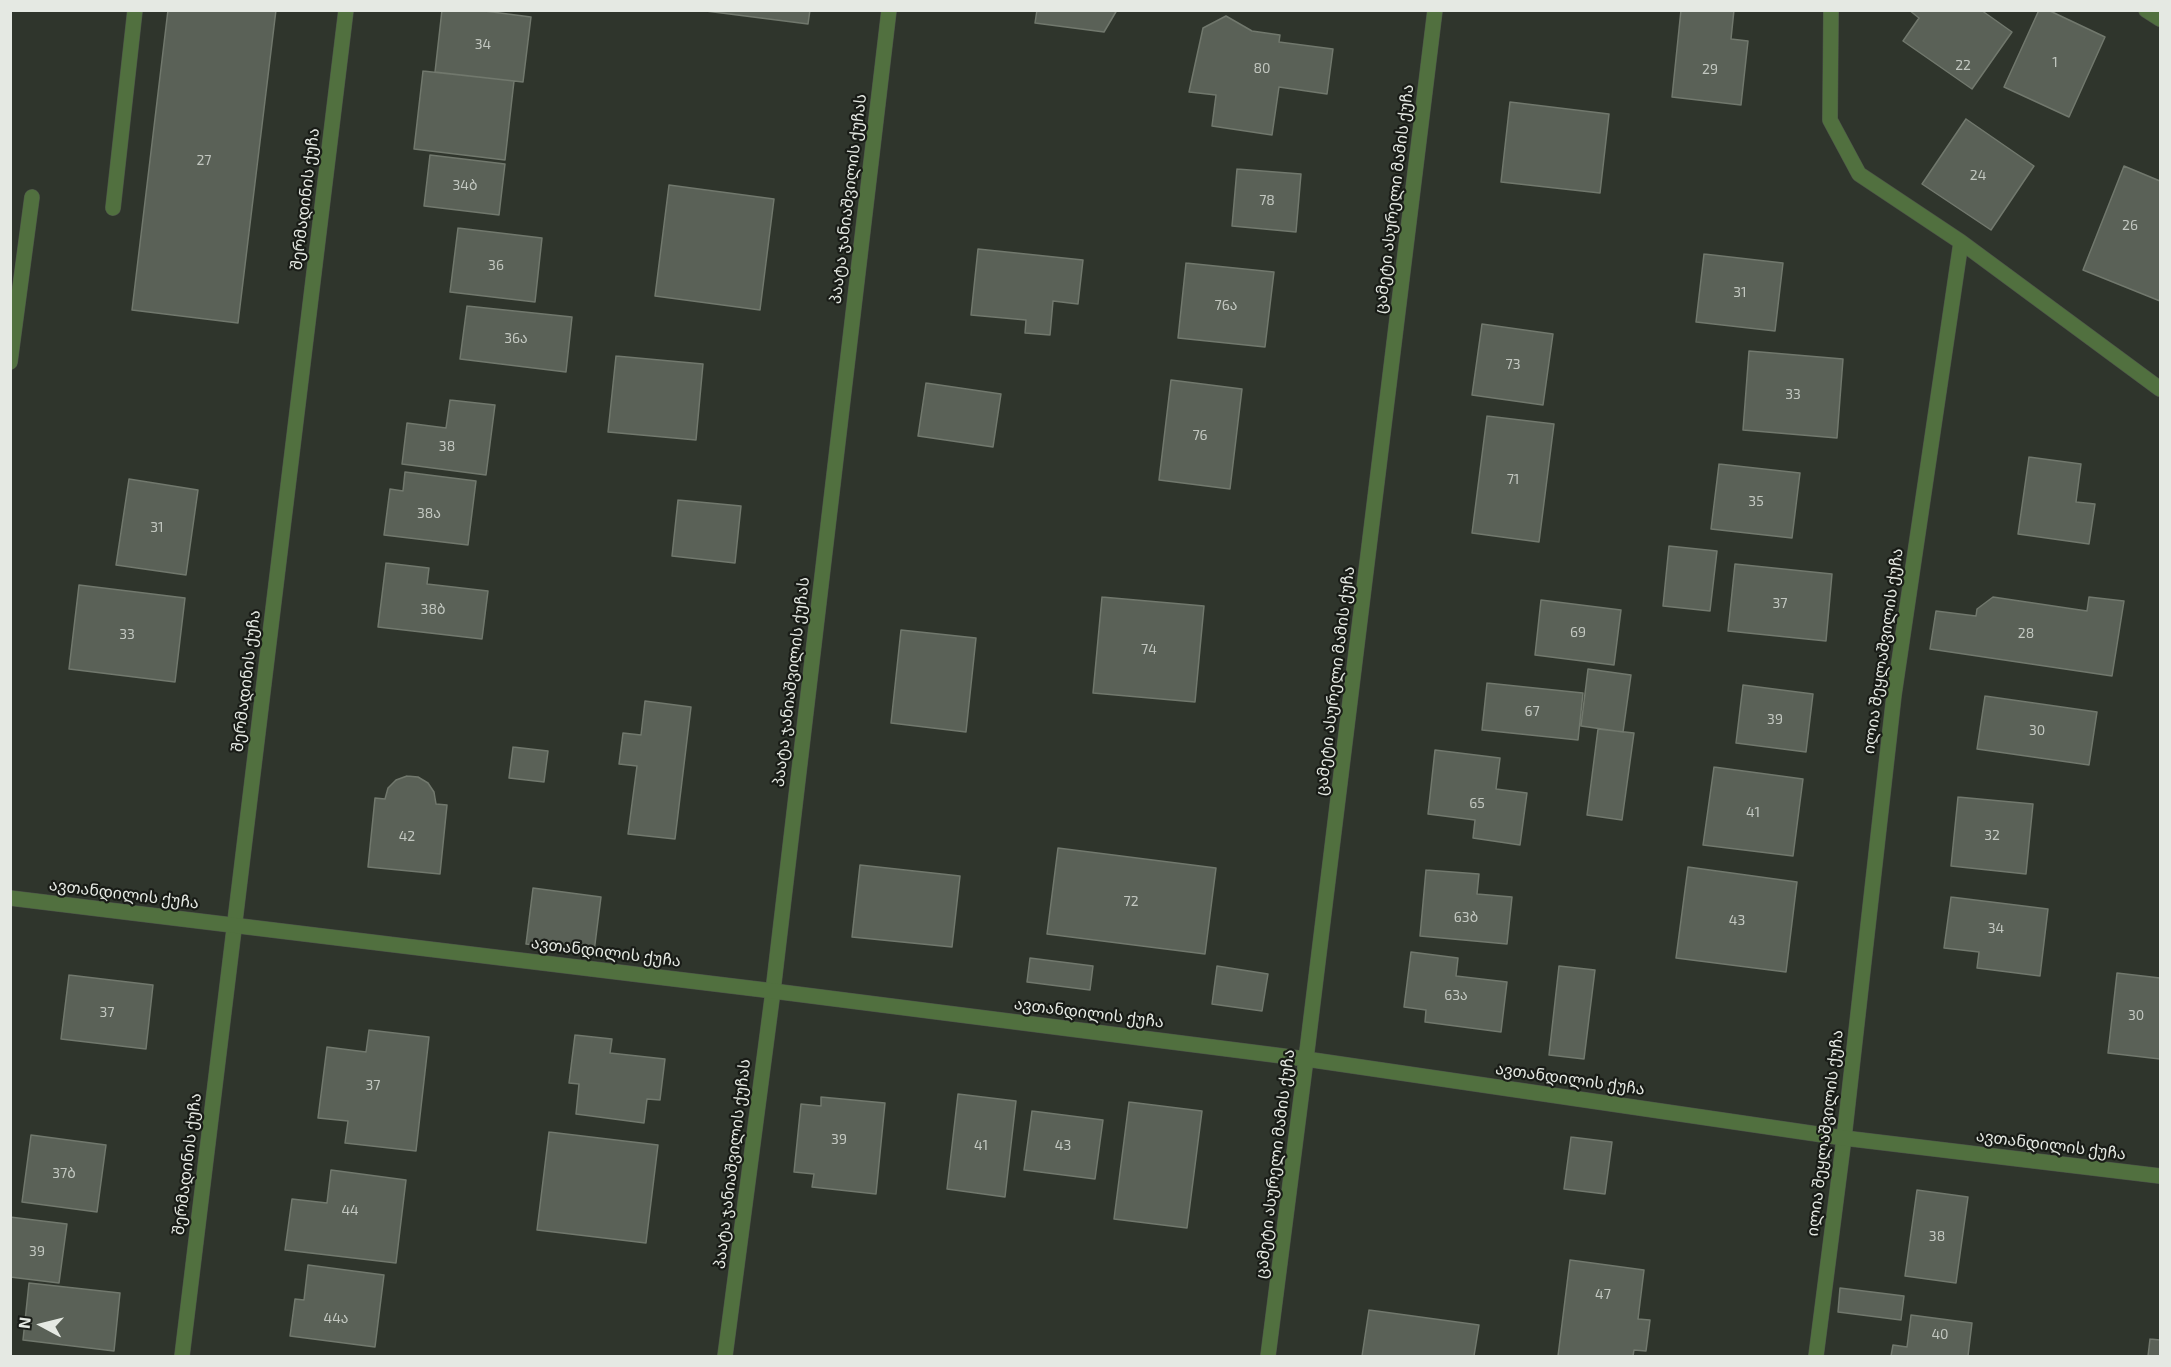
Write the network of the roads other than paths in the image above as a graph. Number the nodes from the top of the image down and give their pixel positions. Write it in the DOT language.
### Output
graph roads {
  1 [pos="135,10"];
  2 [pos="346,10"];
  3 [pos="888,10"];
  4 [pos="1435,10"];
  5 [pos="1831,10"];
  6 [pos="2146,10"];
  7 [pos="2160,19"];
  8 [pos="32,197"];
  9 [pos="113,208"];
  10 [pos="1961,242"];
  11 [pos="10,362"];
  12 [pos="2160,389"];
  13 [pos="10,898"];
  14 [pos="234,925"];
  15 [pos="773,990"];
  16 [pos="1306,1059"];
  17 [pos="1844,1138"];
  18 [pos="2160,1176"];
  19 [pos="182,1356"];
  20 [pos="725,1356"];
  21 [pos="1268,1356"];
  22 [pos="1815,1356"];
  1 -- 9 [label="street"];
  2 -- 14 [label="street, შერმადინის ქუჩა"];
  3 -- 15 [label="street, პაატა ჯანიაშვილის ქუჩას"];
  4 -- 16 [label="street, ცამეტი ასურელი მამის ქუჩა"];
  5 -- 10 [label="street"];
  6 -- 7 [label="street"];
  8 -- 11 [label="street"];
  10 -- 12 [label="street"];
  10 -- 17 [label="street, ილია შეყლაშვილის ქუჩა"];
  13 -- 14 [label="street, ავთანდილის ქუჩა"];
  14 -- 15 [label="street, ავთანდილის ქუჩა"];
  14 -- 19 [label="street, შერმადინის ქუჩა"];
  15 -- 16 [label="street, ავთანდილის ქუჩა"];
  15 -- 20 [label="street, პაატა ჯანიაშვილის ქუჩას"];
  16 -- 17 [label="street, ავთანდილის ქუჩა"];
  16 -- 21 [label="street, ცამეტი ასურელი მამის ქუჩა"];
  17 -- 18 [label="street, ავთანდილის ქუჩა"];
  17 -- 22 [label="street, ილია შეყლაშვილის ქუჩა"];
}
